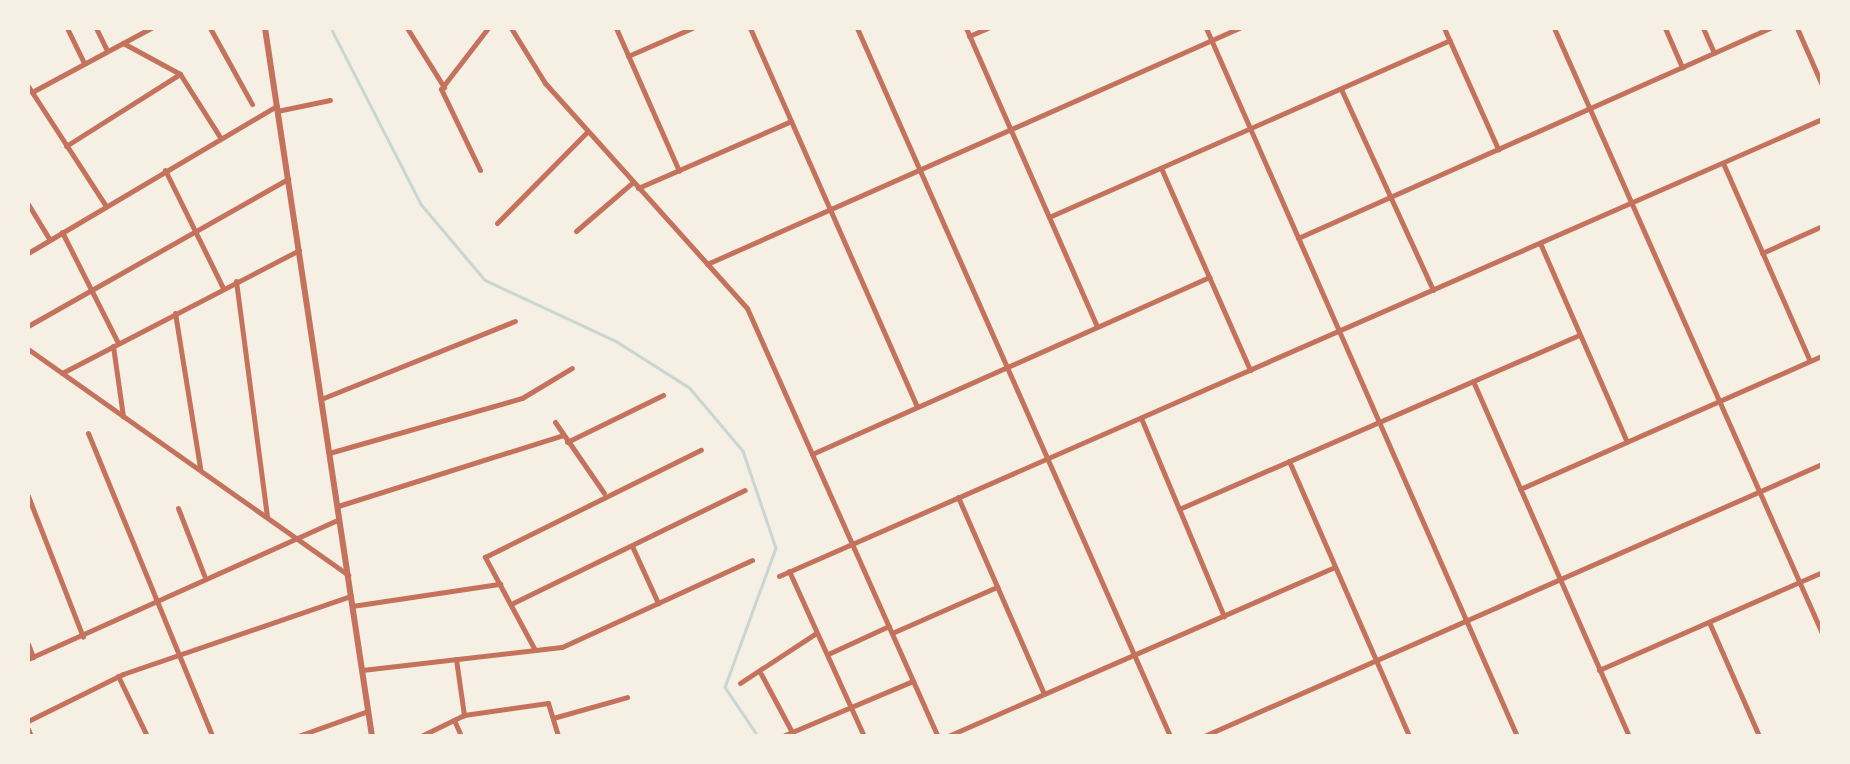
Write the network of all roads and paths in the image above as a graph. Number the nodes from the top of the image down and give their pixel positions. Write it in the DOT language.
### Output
graph roads {
  1 [pos="67,28"];
  2 [pos="96,28"];
  3 [pos="151,28"];
  4 [pos="210,28"];
  5 [pos="265,28"];
  6 [pos="407,28"];
  7 [pos="488,28"];
  8 [pos="511,28"];
  9 [pos="616,28"];
  10 [pos="692,28"];
  11 [pos="750,28"];
  12 [pos="857,28"];
  13 [pos="966,28"];
  14 [pos="988,28"];
  15 [pos="1206,28"];
  16 [pos="1239,28"];
  17 [pos="1444,28"];
  18 [pos="1554,28"];
  19 [pos="1664,28"];
  20 [pos="1703,28"];
  21 [pos="1770,28"];
  22 [pos="1797,28"];
  23 [pos="970,36"];
  24 [pos="1211,40"];
  25 [pos="1450,40"];
  26 [pos="123,43"];
  27 [pos="107,50"];
  28 [pos="1714,53"];
  29 [pos="628,56"];
  30 [pos="84,64"];
  31 [pos="1682,67"];
  32 [pos="180,74"];
  33 [pos="1822,85"];
  34 [pos="444,87"];
  35 [pos="30,89"];
  36 [pos="1341,89"];
  37 [pos="330,100"];
  38 [pos="252,104"];
  39 [pos="277,108"];
  40 [pos="1590,108"];
  41 [pos="1822,119"];
  42 [pos="792,121"];
  43 [pos="1010,129"];
  44 [pos="1250,129"];
  45 [pos="588,131"];
  46 [pos="220,137"];
  47 [pos="66,146"];
  48 [pos="1498,149"];
  49 [pos="1723,164"];
  50 [pos="1162,168"];
  51 [pos="165,170"];
  52 [pos="480,170"];
  53 [pos="679,170"];
  54 [pos="919,170"];
  55 [pos="288,179"];
  56 [pos="636,185"];
  57 [pos="1390,197"];
  58 [pos="1632,203"];
  59 [pos="28,204"];
  60 [pos="106,206"];
  61 [pos="830,209"];
  62 [pos="1049,218"];
  63 [pos="497,222"];
  64 [pos="1822,226"];
  65 [pos="197,228"];
  66 [pos="62,232"];
  67 [pos="576,232"];
  68 [pos="1298,238"];
  69 [pos="50,240"];
  70 [pos="1540,243"];
  71 [pos="298,250"];
  72 [pos="1762,253"];
  73 [pos="28,254"];
  74 [pos="706,264"];
  75 [pos="1209,277"];
  76 [pos="236,280"];
  77 [pos="95,287"];
  78 [pos="223,288"];
  79 [pos="1433,290"];
  80 [pos="175,313"];
  81 [pos="514,320"];
  82 [pos="28,326"];
  83 [pos="1097,327"];
  84 [pos="1339,331"];
  85 [pos="1580,335"];
  86 [pos="116,345"];
  87 [pos="28,350"];
  88 [pos="1822,356"];
  89 [pos="1810,362"];
  90 [pos="1007,367"];
  91 [pos="572,368"];
  92 [pos="1250,370"];
  93 [pos="62,373"];
  94 [pos="1473,382"];
  95 [pos="662,396"];
  96 [pos="321,399"];
  97 [pos="1720,401"];
  98 [pos="917,407"];
  99 [pos="122,416"];
  100 [pos="1140,418"];
  101 [pos="555,422"];
  102 [pos="1379,422"];
  103 [pos="88,433"];
  104 [pos="562,435"];
  105 [pos="567,442"];
  106 [pos="1628,442"];
  107 [pos="701,450"];
  108 [pos="330,453"];
  109 [pos="812,454"];
  110 [pos="1047,458"];
  111 [pos="1288,462"];
  112 [pos="1822,464"];
  113 [pos="200,470"];
  114 [pos="1520,489"];
  115 [pos="745,490"];
  116 [pos="1760,492"];
  117 [pos="604,493"];
  118 [pos="28,496"];
  119 [pos="958,498"];
  120 [pos="338,506"];
  121 [pos="178,508"];
  122 [pos="1179,509"];
  123 [pos="267,516"];
  124 [pos="340,519"];
  125 [pos="296,537"];
  126 [pos="852,544"];
  127 [pos="632,546"];
  128 [pos="752,560"];
  129 [pos="1335,567"];
  130 [pos="789,571"];
  131 [pos="1822,572"];
  132 [pos="204,576"];
  133 [pos="348,576"];
  134 [pos="779,576"];
  135 [pos="1560,580"];
  136 [pos="1800,582"];
  137 [pos="500,584"];
  138 [pos="997,587"];
  139 [pos="351,596"];
  140 [pos="161,599"];
  141 [pos="658,602"];
  142 [pos="510,604"];
  143 [pos="352,606"];
  144 [pos="1224,616"];
  145 [pos="1466,621"];
  146 [pos="1709,622"];
  147 [pos="890,629"];
  148 [pos="817,632"];
  149 [pos="1822,633"];
  150 [pos="83,637"];
  151 [pos="28,644"];
  152 [pos="535,650"];
  153 [pos="183,653"];
  154 [pos="827,654"];
  155 [pos="1134,655"];
  156 [pos="30,658"];
  157 [pos="456,659"];
  158 [pos="1376,661"];
  159 [pos="362,670"];
  160 [pos="1600,670"];
  161 [pos="762,674"];
  162 [pos="118,676"];
  163 [pos="913,681"];
  164 [pos="740,683"];
  165 [pos="1044,694"];
  166 [pos="627,697"];
  167 [pos="850,706"];
  168 [pos="368,711"];
  169 [pos="464,715"];
  170 [pos="552,718"];
  171 [pos="454,720"];
  172 [pos="28,721"];
  173 [pos="28,729"];
  174 [pos="789,733"];
  175 [pos="1758,734"];
  176 [pos="32,736"];
  177 [pos="147,736"];
  178 [pos="212,736"];
  179 [pos="298,736"];
  180 [pos="372,736"];
  181 [pos="420,736"];
  182 [pos="461,736"];
  183 [pos="558,736"];
  184 [pos="864,736"];
  185 [pos="938,736"];
  186 [pos="948,736"];
  187 [pos="1170,736"];
  188 [pos="1204,736"];
  189 [pos="1409,736"];
  190 [pos="1518,736"];
  191 [pos="1629,736"];
  192 [pos="1746,736"];
  1 -- 30 [label="street"];
  2 -- 27 [label="street"];
  3 -- 26 [label="street"];
  4 -- 38 [label="street"];
  5 -- 39 [label="street"];
  6 -- 34 [label="street"];
  7 -- 34 [label="street"];
  8 -- 45 [label="street"];
  9 -- 29 [label="street"];
  10 -- 29 [label="street"];
  11 -- 42 [label="street"];
  12 -- 54 [label="street"];
  13 -- 23 [label="street"];
  14 -- 23 [label="street"];
  15 -- 24 [label="street"];
  16 -- 24 [label="street"];
  17 -- 25 [label="street"];
  18 -- 40 [label="street"];
  19 -- 31 [label="street"];
  20 -- 28 [label="street"];
  21 -- 28 [label="street"];
  22 -- 33 [label="street"];
  23 -- 43 [label="street"];
  24 -- 43 [label="street"];
  24 -- 44 [label="street"];
  25 -- 36 [label="street"];
  25 -- 48 [label="street"];
  26 -- 27 [label="street"];
  26 -- 32 [label="street"];
  27 -- 30 [label="street"];
  28 -- 31 [label="street"];
  29 -- 53 [label="street"];
  30 -- 35 [label="street"];
  31 -- 40 [label="street"];
  32 -- 46 [label="street"];
  32 -- 47 [label="street"];
  34 -- 52 [label="street"];
  35 -- 47 [label="street"];
  36 -- 44 [label="street"];
  36 -- 57 [label="street"];
  37 -- 39 [label="street"];
  39 -- 46 [label="street"];
  39 -- 55 [label="street"];
  40 -- 48 [label="street"];
  40 -- 58 [label="street"];
  41 -- 49 [label="street"];
  42 -- 53 [label="street"];
  42 -- 61 [label="street"];
  43 -- 54 [label="street"];
  43 -- 62 [label="street"];
  44 -- 50 [label="street"];
  44 -- 68 [label="street"];
  45 -- 56 [label="street"];
  45 -- 63 [label="street"];
  46 -- 51 [label="street"];
  47 -- 60 [label="street"];
  48 -- 57 [label="street"];
  49 -- 58 [label="street"];
  49 -- 72 [label="street"];
  50 -- 62 [label="street"];
  50 -- 75 [label="street"];
  51 -- 60 [label="street"];
  51 -- 65 [label="street"];
  53 -- 56 [label="street"];
  54 -- 61 [label="street"];
  54 -- 90 [label="street"];
  55 -- 65 [label="street"];
  55 -- 71 [label="street"];
  56 -- 67 [label="street"];
  56 -- 74 [label="street"];
  57 -- 68 [label="street"];
  57 -- 79 [label="street"];
  58 -- 70 [label="street"];
  58 -- 97 [label="street"];
  59 -- 69 [label="street"];
  60 -- 66 [label="street"];
  61 -- 74 [label="street"];
  61 -- 98 [label="street"];
  62 -- 83 [label="street"];
  64 -- 72 [label="street"];
  65 -- 77 [label="street"];
  65 -- 78 [label="street"];
  66 -- 69 [label="street"];
  66 -- 77 [label="street"];
  68 -- 84 [label="street"];
  69 -- 73 [label="street"];
  70 -- 79 [label="street"];
  70 -- 85 [label="street"];
  71 -- 76 [label="street"];
  71 -- 96 [label="street"];
  72 -- 89 [label="street"];
  74 -- 109 [label="street"];
  75 -- 83 [label="street"];
  75 -- 92 [label="street"];
  76 -- 78 [label="street"];
  76 -- 123 [label="street"];
  77 -- 82 [label="street"];
  77 -- 86 [label="street"];
  78 -- 80 [label="street"];
  79 -- 84 [label="street"];
  80 -- 86 [label="street"];
  80 -- 113 [label="street"];
  81 -- 96 [label="street"];
  83 -- 90 [label="street"];
  84 -- 92 [label="street"];
  84 -- 102 [label="street"];
  85 -- 94 [label="street"];
  85 -- 106 [label="street"];
  86 -- 93 [label="street"];
  86 -- 99 [label="street"];
  87 -- 93 [label="street"];
  88 -- 89 [label="street"];
  89 -- 97 [label="street"];
  90 -- 98 [label="street"];
  90 -- 110 [label="street"];
  91 -- 108 [label="street"];
  92 -- 100 [label="street"];
  93 -- 99 [label="street"];
  94 -- 102 [label="street"];
  94 -- 114 [label="street"];
  95 -- 105 [label="street"];
  96 -- 108 [label="street"];
  97 -- 106 [label="street"];
  97 -- 116 [label="street"];
  98 -- 109 [label="street"];
  99 -- 113 [label="street"];
  100 -- 110 [label="street"];
  100 -- 122 [label="street"];
  101 -- 104 [label="street"];
  102 -- 111 [label="street"];
  102 -- 145 [label="street"];
  103 -- 140 [label="street"];
  104 -- 105 [label="street"];
  104 -- 120 [label="street"];
  105 -- 117 [label="street"];
  106 -- 114 [label="street"];
  107 -- 117 [label="street"];
  108 -- 120 [label="street"];
  109 -- 126 [label="street"];
  110 -- 119 [label="street"];
  110 -- 155 [label="street"];
  111 -- 122 [label="street"];
  111 -- 129 [label="street"];
  112 -- 116 [label="street"];
  113 -- 123 [label="street"];
  114 -- 135 [label="street"];
  115 -- 127 [label="street"];
  116 -- 135 [label="street"];
  116 -- 136 [label="street"];
  117 -- 137 [label="street"];
  118 -- 150 [label="street"];
  119 -- 126 [label="street"];
  119 -- 138 [label="street"];
  120 -- 124 [label="street"];
  121 -- 132 [label="street"];
  122 -- 144 [label="street"];
  123 -- 125 [label="street"];
  124 -- 125 [label="street"];
  124 -- 133 [label="street"];
  125 -- 132 [label="street"];
  125 -- 133 [label="street"];
  126 -- 130 [label="street"];
  126 -- 147 [label="street"];
  127 -- 141 [label="street"];
  127 -- 142 [label="street"];
  128 -- 141 [label="street"];
  129 -- 144 [label="street"];
  129 -- 158 [label="street"];
  130 -- 134 [label="street"];
  130 -- 148 [label="street"];
  131 -- 136 [label="street"];
  132 -- 140 [label="street"];
  133 -- 139 [label="street"];
  135 -- 145 [label="street"];
  135 -- 160 [label="street"];
  136 -- 146 [label="street"];
  136 -- 149 [label="street"];
  137 -- 142 [label="street"];
  137 -- 143 [label="street"];
  138 -- 147 [label="street"];
  138 -- 165 [label="street"];
  139 -- 143 [label="street"];
  139 -- 153 [label="street"];
  140 -- 150 [label="street"];
  140 -- 153 [label="street"];
  141 -- 152 [label="street"];
  142 -- 152 [label="street"];
  143 -- 159 [label="street"];
  144 -- 155 [label="street"];
  145 -- 158 [label="street"];
  145 -- 190 [label="street"];
  146 -- 160 [label="street"];
  146 -- 175 [label="street"];
  147 -- 154 [label="street"];
  147 -- 163 [label="street"];
  148 -- 154 [label="street"];
  148 -- 161 [label="street"];
  150 -- 156 [label="street"];
  151 -- 156 [label="street"];
  152 -- 157 [label="street"];
  153 -- 162 [label="street"];
  153 -- 178 [label="street"];
  154 -- 167 [label="street"];
  155 -- 165 [label="street"];
  155 -- 187 [label="street"];
  157 -- 159 [label="street"];
  157 -- 169 [label="street"];
  158 -- 188 [label="street"];
  158 -- 189 [label="street"];
  159 -- 168 [label="street"];
  160 -- 191 [label="street"];
  161 -- 164 [label="street"];
  161 -- 174 [label="street"];
  162 -- 172 [label="street"];
  162 -- 177 [label="street"];
  163 -- 167 [label="street"];
  163 -- 185 [label="street"];
  165 -- 186 [label="street"];
  166 -- 170 [label="street"];
  167 -- 174 [label="street"];
  167 -- 184 [label="street"];
  168 -- 179 [label="street"];
  168 -- 180 [label="street"];
  169 -- 170 [label="street"];
  169 -- 171 [label="street"];
  170 -- 183 [label="street"];
  171 -- 181 [label="street"];
  171 -- 182 [label="street"];
  173 -- 176 [label="street"];
  175 -- 192 [label="street"];
}
